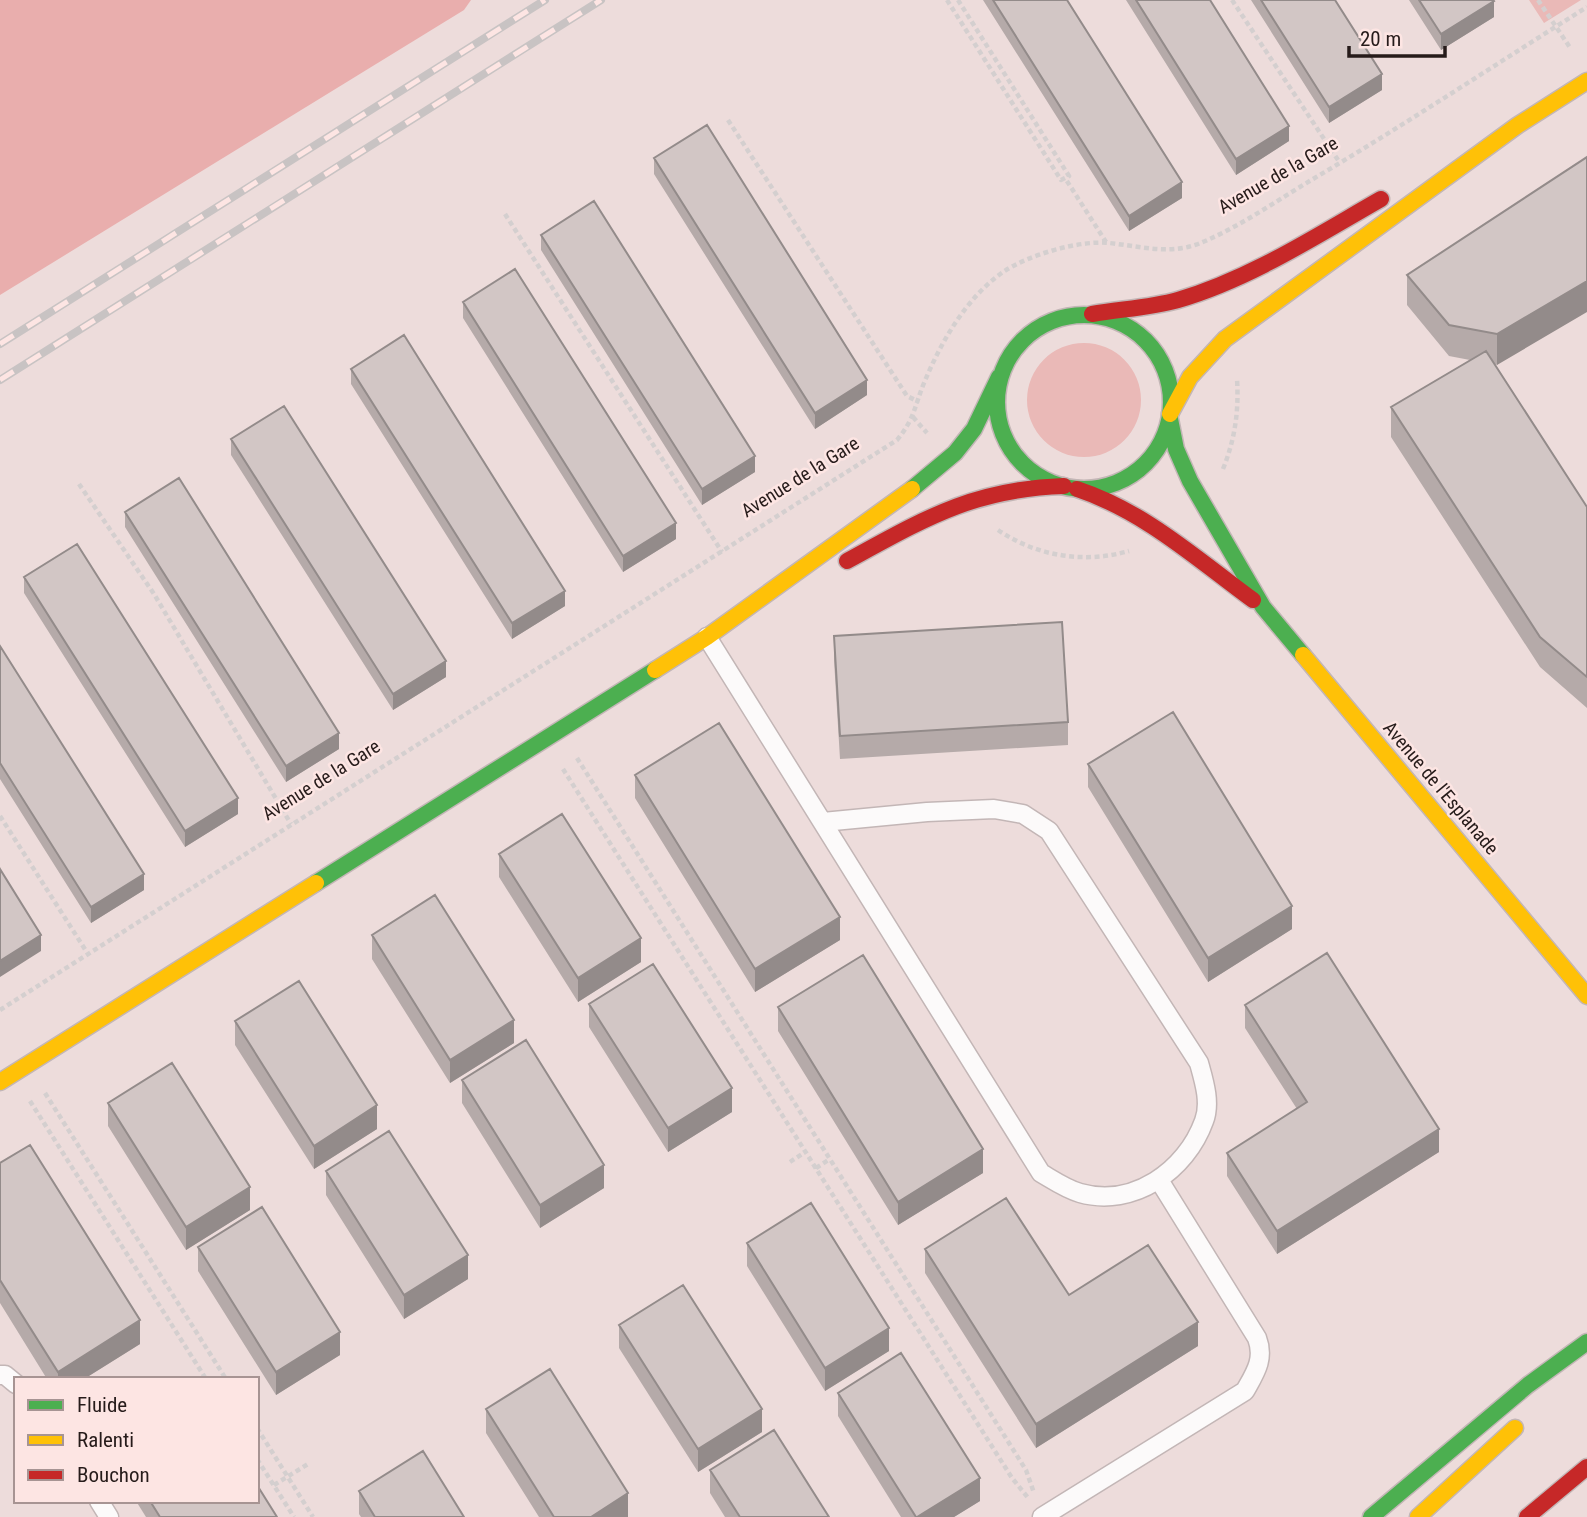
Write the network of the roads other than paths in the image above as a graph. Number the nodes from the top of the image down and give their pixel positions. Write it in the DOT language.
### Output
graph roads {
  1 [pos="1587,81"];
  2 [pos="1518,125"];
  3 [pos="1068,318"];
  4 [pos="999,377"];
  5 [pos="1170,416"];
  6 [pos="1073,488"];
  7 [pos="837,566"];
  8 [pos="813,579"];
  9 [pos="1263,607"];
  10 [pos="706,637"];
  11 [pos="823,822"];
  12 [pos="1587,996"];
  13 [pos="0,1082"];
  14 [pos="1159,1180"];
  15 [pos="1587,1342"];
  16 [pos="1524,1421"];
  17 [pos="1587,1467"];
  18 [pos="1042,1517"];
  19 [pos="1371,1517"];
  20 [pos="1418,1517"];
  21 [pos="1527,1517"];
  1 -- 2 [label="main road"];
  2 -- 3 [label="main road"];
  2 -- 5 [label="main road"];
  3 -- 4 [label="main road"];
  3 -- 5 [label="main road"];
  4 -- 6 [label="main road"];
  4 -- 10 [label="main road"];
  5 -- 6 [label="main road"];
  5 -- 9 [label="main road, Avenue de l'Esplanade"];
  6 -- 7 [label="main road"];
  6 -- 9 [label="main road, Avenue de l'Esplanade"];
  8 -- 10 [label="main road"];
  9 -- 12 [label="main road, Avenue de l'Esplanade"];
  10 -- 11 [label="lane"];
  10 -- 13 [label="main road"];
  11 -- 14 [label="lane"];
  11 -- 14 [label="lane"];
  14 -- 18 [label="lane"];
  15 -- 19 [label="main road"];
  16 -- 20 [label="main road"];
  17 -- 21 [label="main road"];
}
